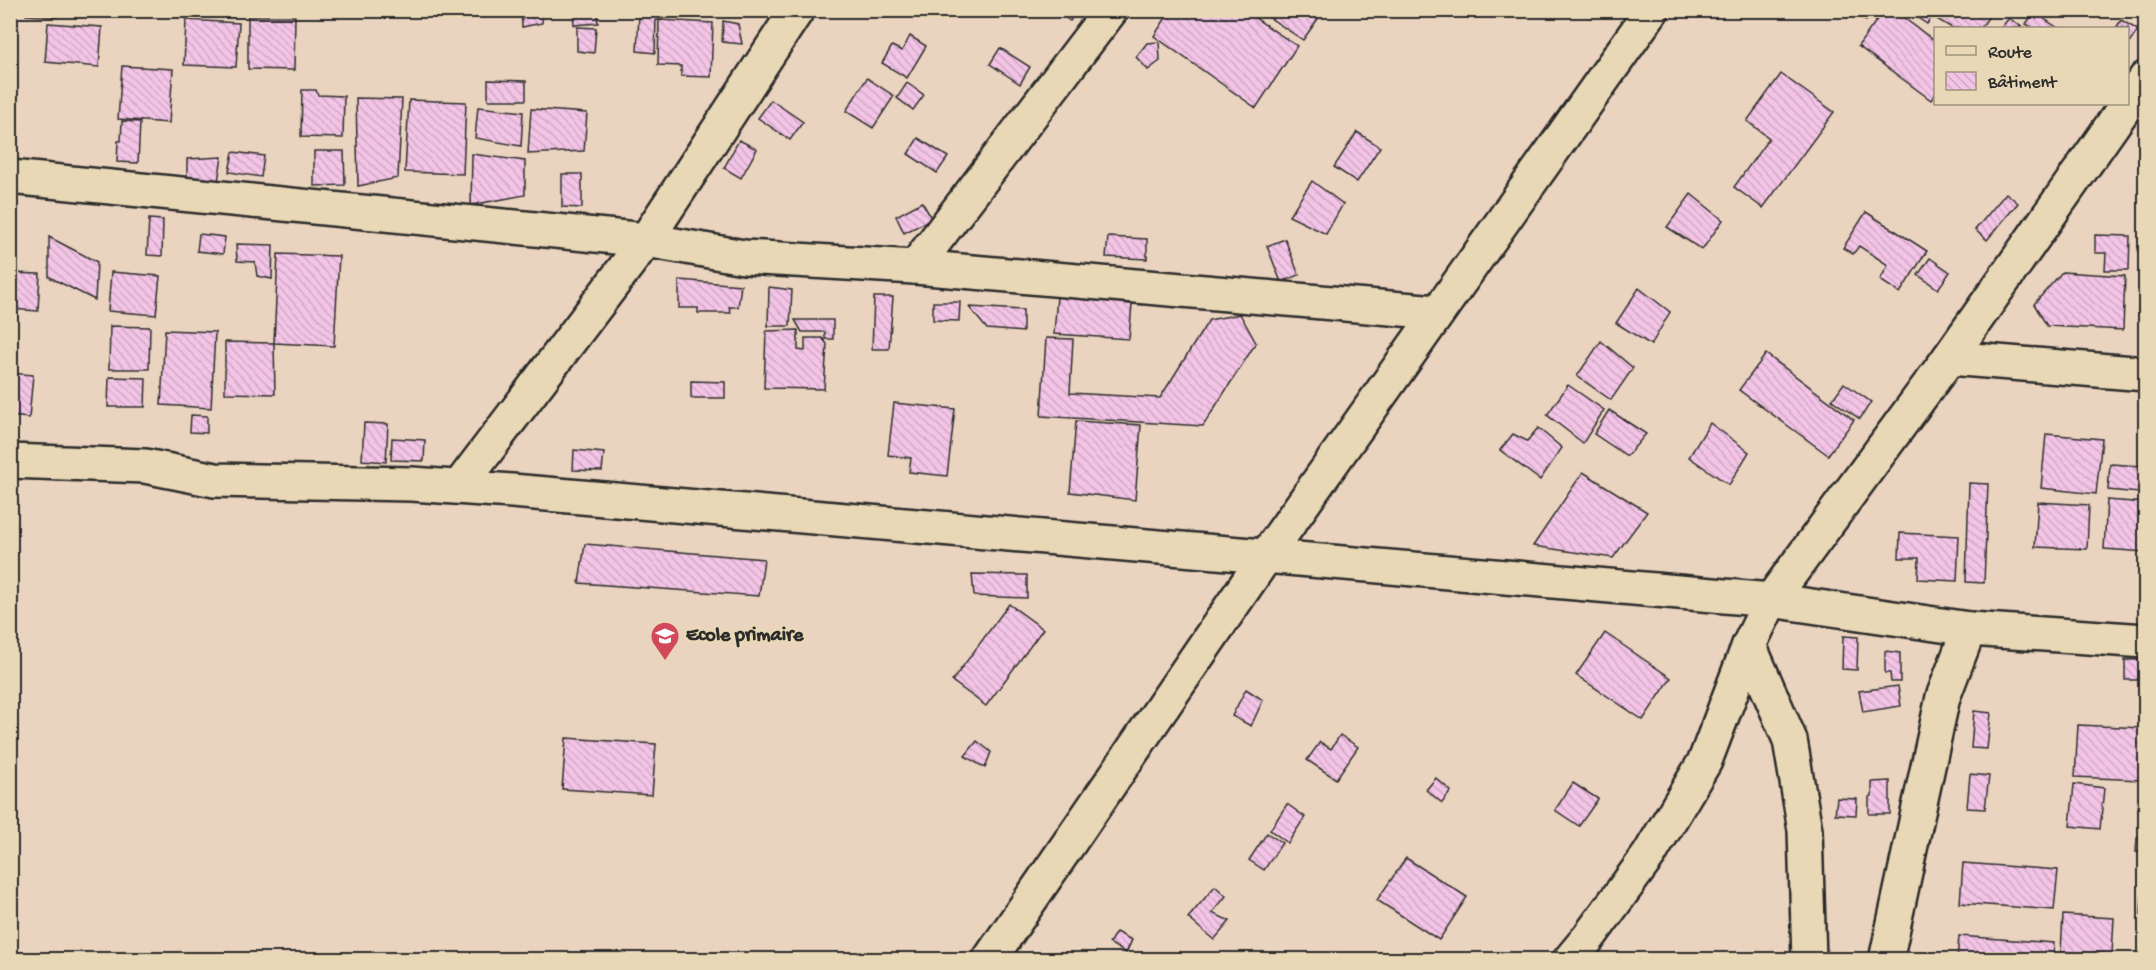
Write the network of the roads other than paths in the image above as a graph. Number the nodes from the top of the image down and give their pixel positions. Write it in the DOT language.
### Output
graph roads {
  1 [pos="797,10"];
  2 [pos="1111,10"];
  3 [pos="1652,10"];
  4 [pos="2145,78"];
  5 [pos="2130,107"];
  6 [pos="10,177"];
  7 [pos="646,240"];
  8 [pos="915,267"];
  9 [pos="1437,312"];
  10 [pos="1949,358"];
  11 [pos="2145,374"];
  12 [pos="10,461"];
  13 [pos="459,487"];
  14 [pos="1266,556"];
  15 [pos="1771,600"];
  16 [pos="1970,629"];
  17 [pos="2145,641"];
  18 [pos="1749,645"];
  19 [pos="989,960"];
  20 [pos="1570,960"];
  21 [pos="1809,960"];
  22 [pos="1886,960"];
  1 -- 7 [label="street"];
  2 -- 8 [label="street"];
  3 -- 9 [label="street"];
  4 -- 5 [label="street"];
  5 -- 10 [label="street"];
  6 -- 7 [label="street"];
  7 -- 8 [label="street"];
  7 -- 13 [label="street"];
  8 -- 9 [label="street"];
  9 -- 14 [label="street"];
  10 -- 11 [label="street"];
  10 -- 15 [label="street"];
  12 -- 13 [label="street"];
  13 -- 14 [label="street"];
  14 -- 15 [label="street"];
  14 -- 19 [label="street"];
  15 -- 16 [label="street"];
  15 -- 18 [label="street"];
  16 -- 17 [label="street"];
  16 -- 22 [label="street"];
  18 -- 20 [label="street"];
  18 -- 21 [label="street"];
}
